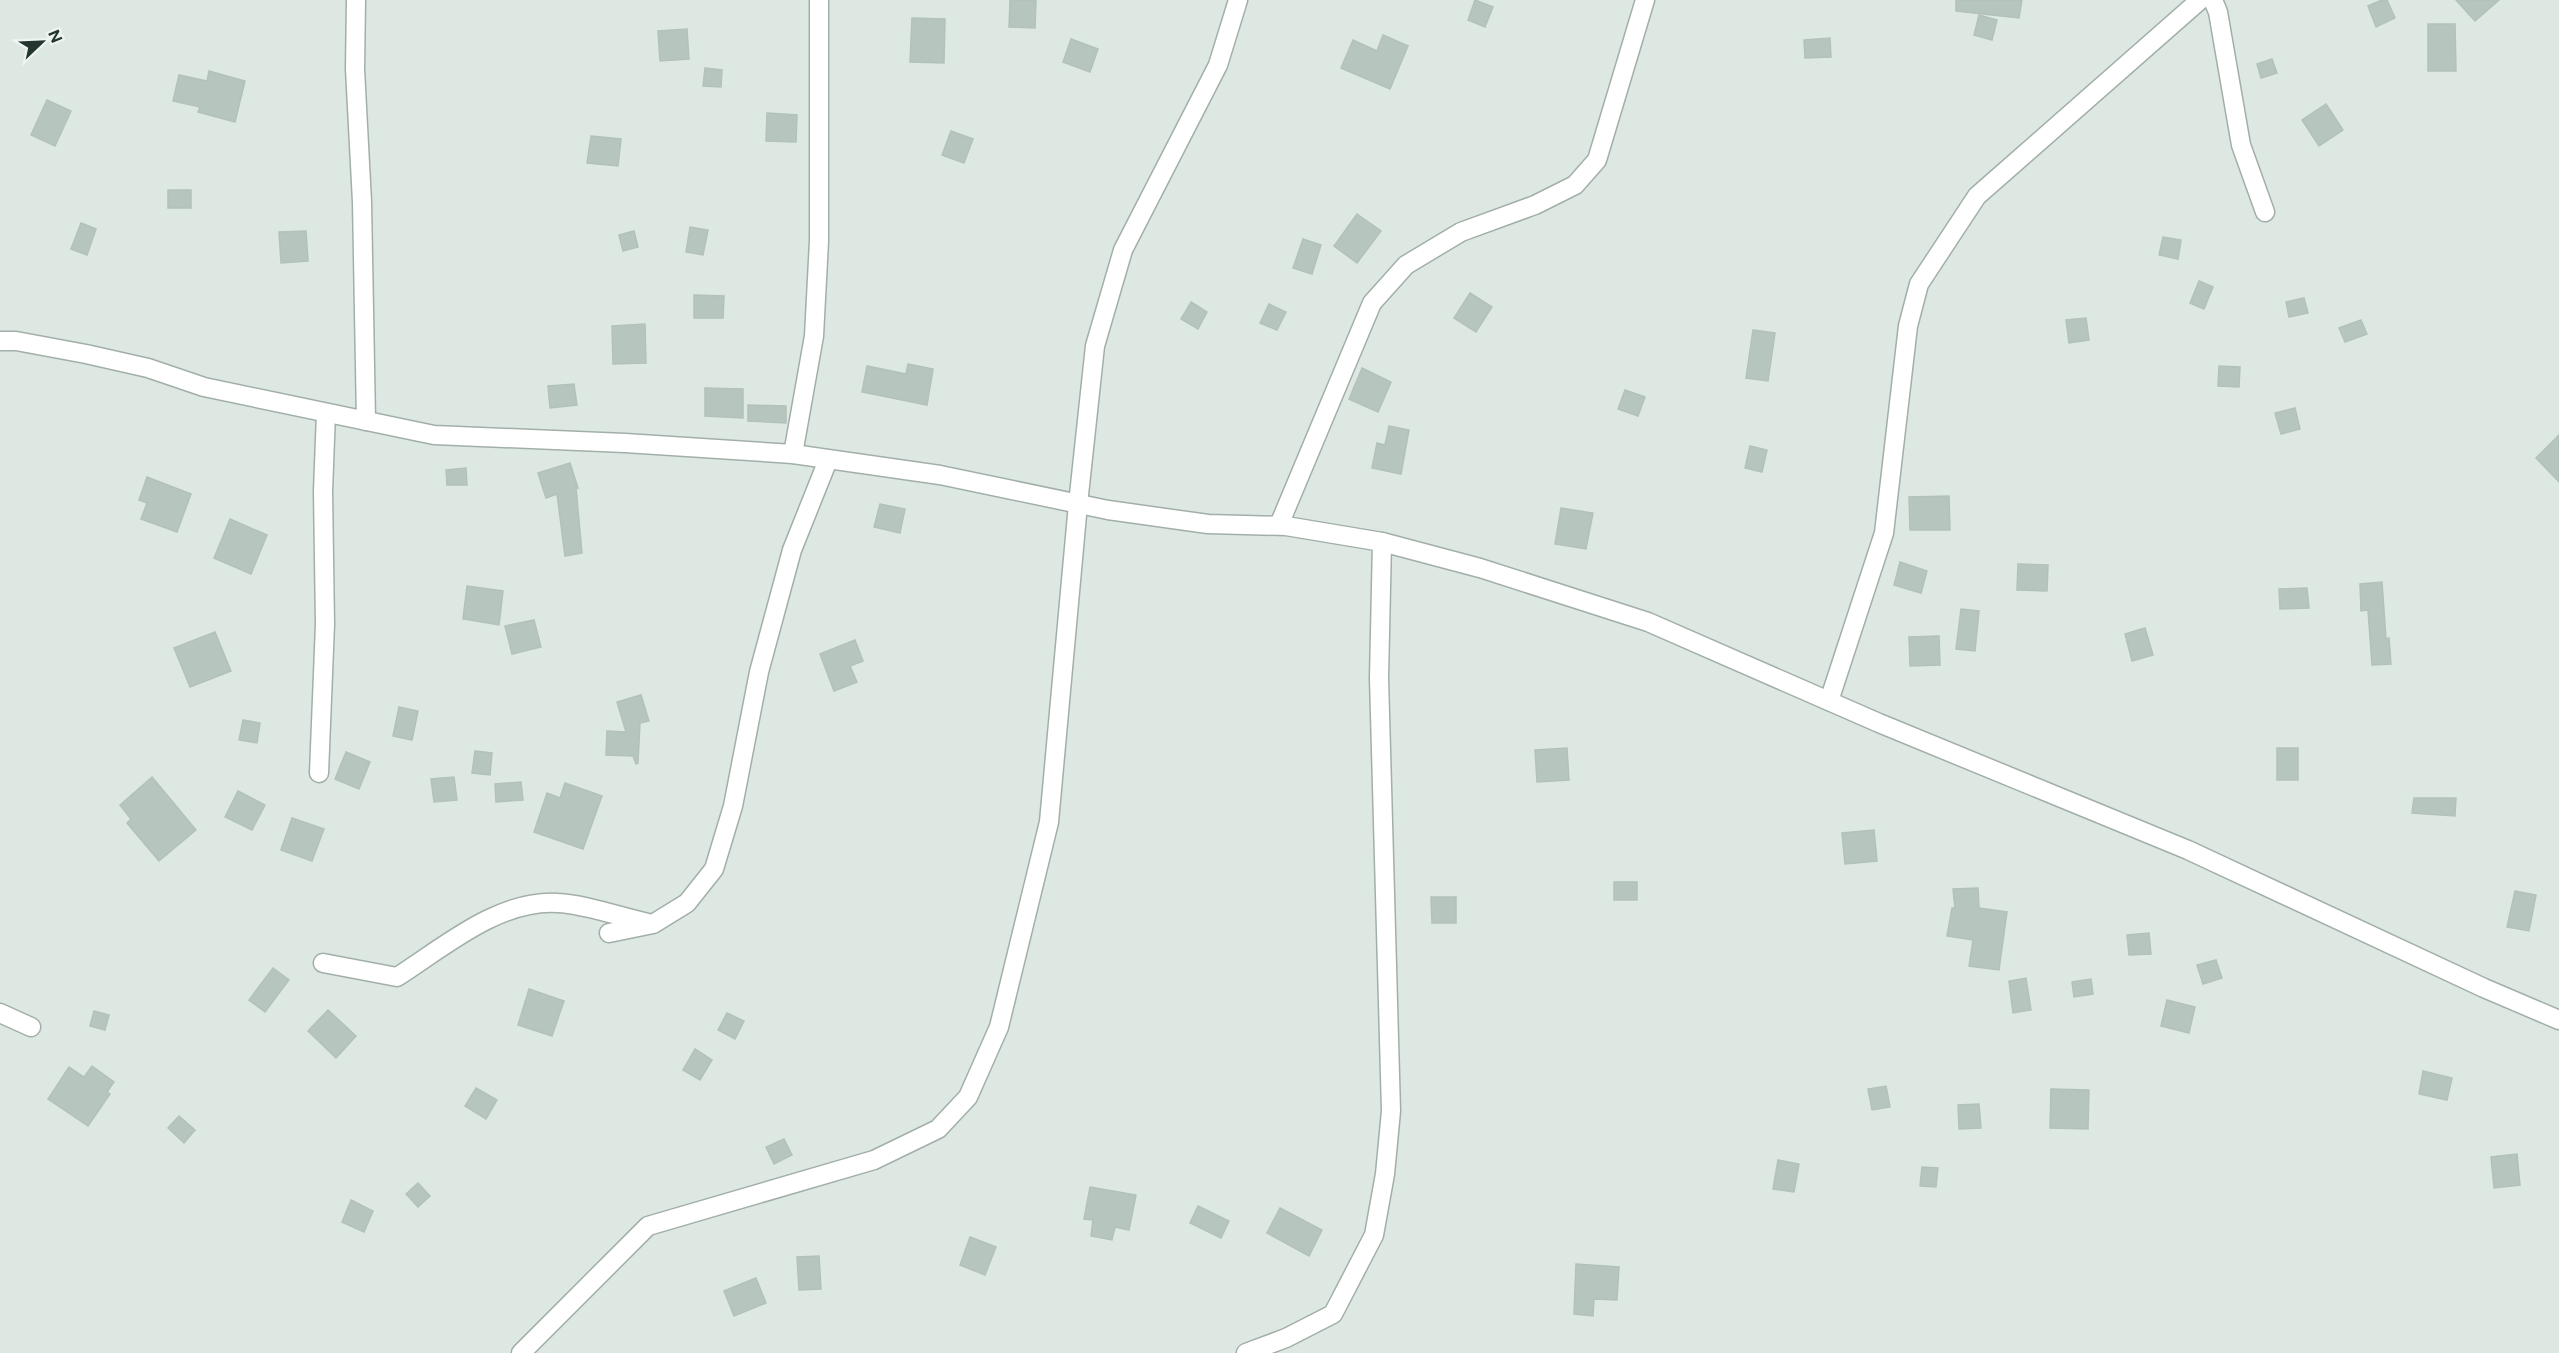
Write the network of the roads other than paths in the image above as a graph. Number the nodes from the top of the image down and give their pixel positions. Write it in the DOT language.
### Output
graph roads {
  1 [pos="356,0"];
  2 [pos="819,0"];
  3 [pos="1238,0"];
  4 [pos="1646,0"];
  5 [pos="2200,0"];
  6 [pos="2212,0"];
  7 [pos="2265,212"];
  8 [pos="0,341"];
  9 [pos="326,413"];
  10 [pos="366,422"];
  11 [pos="793,454"];
  12 [pos="828,460"];
  13 [pos="1078,504"];
  14 [pos="1279,525"];
  15 [pos="1382,542"];
  16 [pos="1829,701"];
  17 [pos="320,773"];
  18 [pos="653,924"];
  19 [pos="609,933"];
  20 [pos="323,963"];
  21 [pos="0,1013"];
  22 [pos="2559,1020"];
  23 [pos="31,1027"];
  24 [pos="521,1353"];
  25 [pos="1246,1353"];
  1 -- 10 [label="street"];
  2 -- 11 [label="street"];
  3 -- 13 [label="street"];
  4 -- 14 [label="street"];
  5 -- 16 [label="street"];
  6 -- 7 [label="street"];
  8 -- 9 [label="street"];
  9 -- 10 [label="street"];
  9 -- 17 [label="street"];
  10 -- 11 [label="street"];
  11 -- 12 [label="street"];
  12 -- 13 [label="street"];
  12 -- 18 [label="street"];
  13 -- 14 [label="street"];
  13 -- 24 [label="street"];
  14 -- 15 [label="street"];
  15 -- 16 [label="street"];
  15 -- 25 [label="street"];
  16 -- 22 [label="street"];
  18 -- 19 [label="street"];
  18 -- 20 [label="street"];
  21 -- 23 [label="street"];
}
